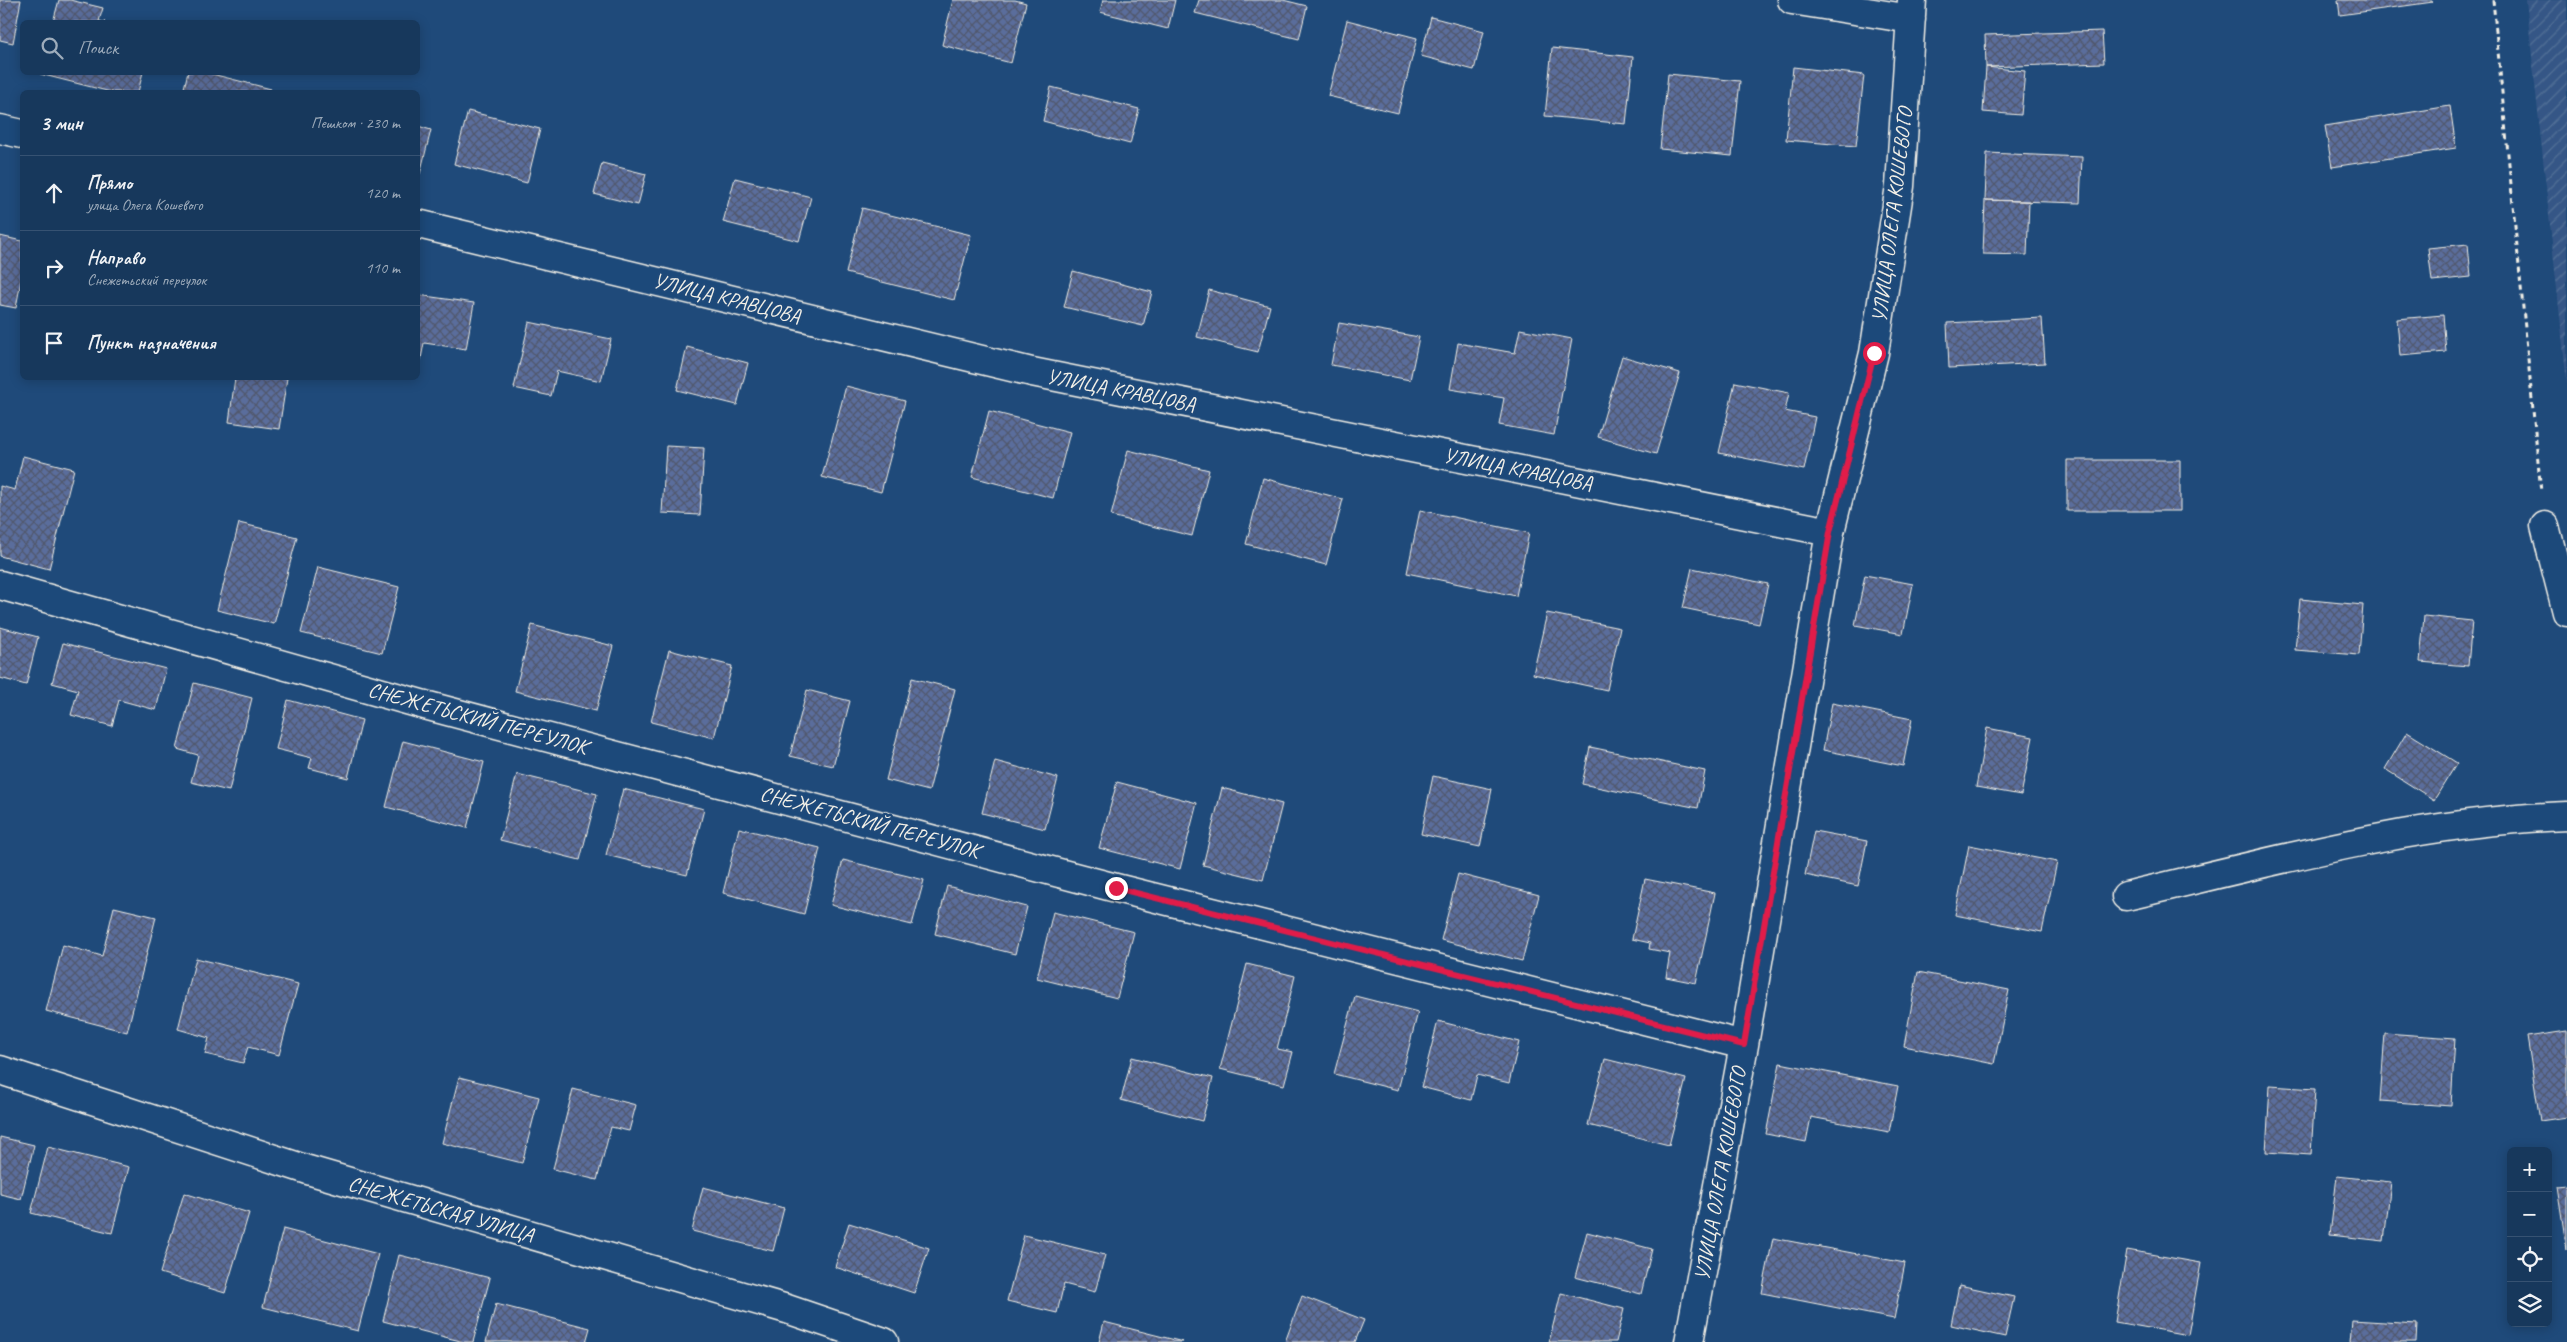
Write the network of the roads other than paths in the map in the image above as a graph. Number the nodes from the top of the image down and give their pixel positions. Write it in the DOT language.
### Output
graph roads {
  1 [pos="1792,0"];
  2 [pos="1912,10"];
  3 [pos="0,129"];
  4 [pos="20,134"];
  5 [pos="420,224"];
  6 [pos="2545,526"];
  7 [pos="1830,532"];
  8 [pos="0,584"];
  9 [pos="2567,612"];
  10 [pos="2567,816"];
  11 [pos="2126,896"];
  12 [pos="1744,1045"];
  13 [pos="0,1070"];
  14 [pos="884,1342"];
  15 [pos="1689,1342"];
  1 -- 2 [label="street"];
  2 -- 7 [label="street, УЛИЦА ОЛЕГА КОШЕВОГО"];
  3 -- 4 [label="street"];
  5 -- 7 [label="street, УЛИЦА КРАВЦОВА"];
  6 -- 9 [label="street"];
  7 -- 12 [label="street, УЛИЦА ОЛЕГА КОШЕВОГО"];
  8 -- 12 [label="street, СНЕЖЕТЬСКИЙ ПЕРЕУЛОК"];
  10 -- 11 [label="street"];
  12 -- 15 [label="street, УЛИЦА ОЛЕГА КОШЕВОГО"];
  13 -- 14 [label="street, СНЕЖЕТЬСКАЯ УЛИЦА"];
}
